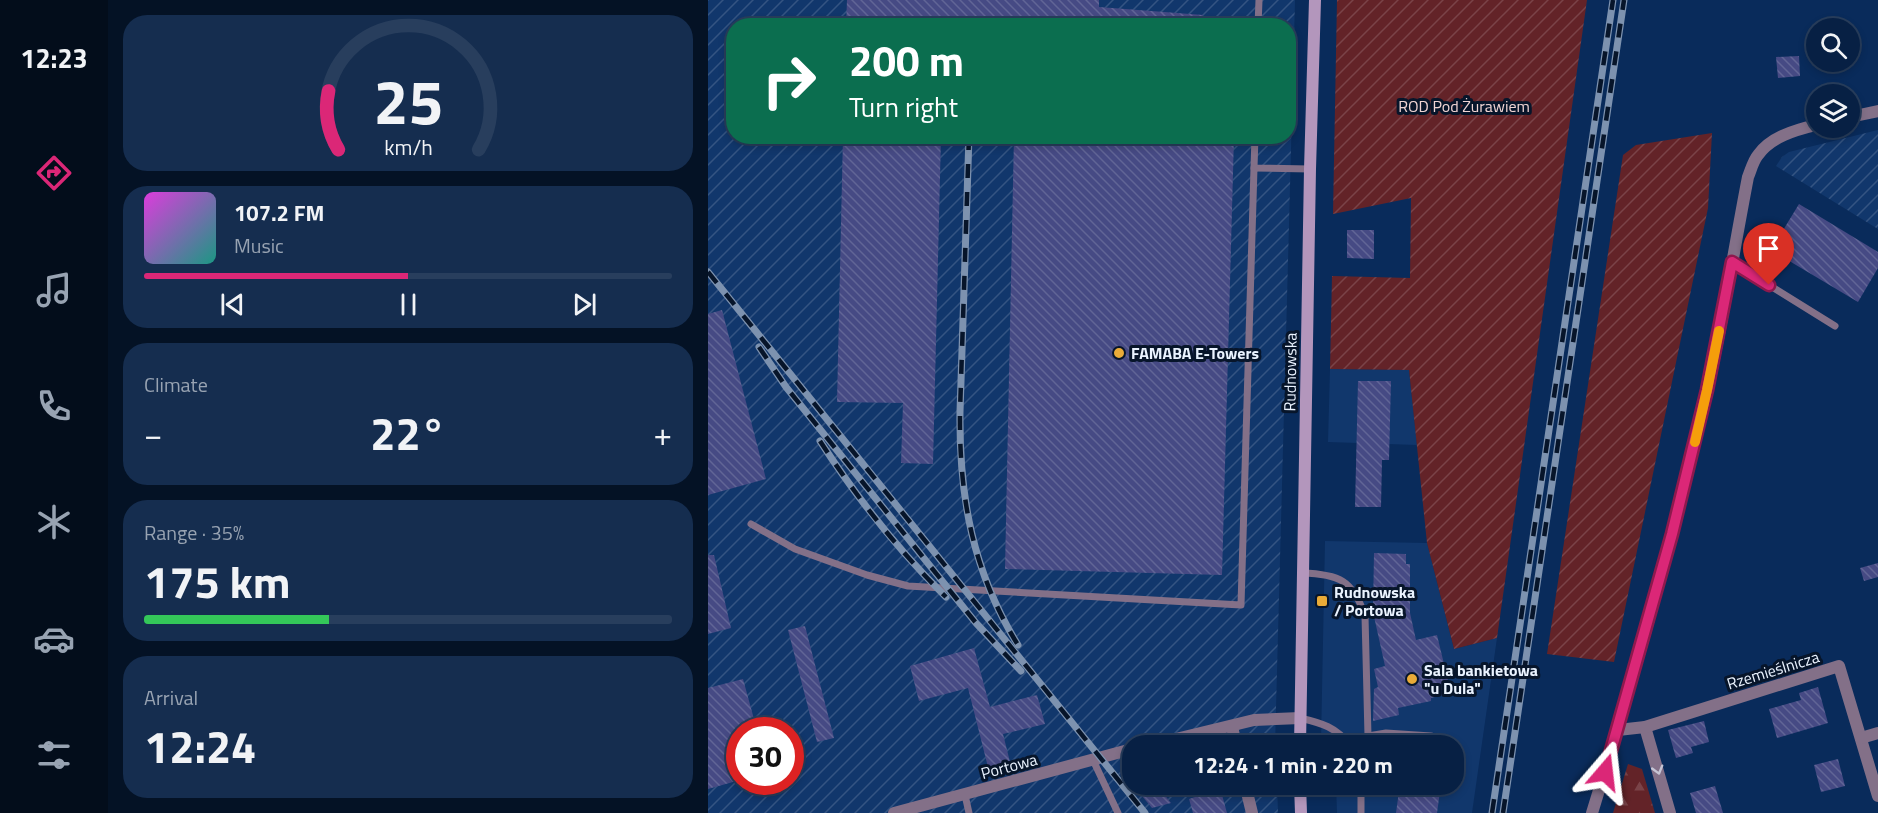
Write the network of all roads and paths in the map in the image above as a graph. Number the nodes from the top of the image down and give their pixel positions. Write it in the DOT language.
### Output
graph roads {
  1 [pos="1259,0"];
  2 [pos="1315,0"];
  3 [pos="1258,18"];
  4 [pos="1878,111"];
  5 [pos="1860,115"];
  6 [pos="1806,128"];
  7 [pos="1255,144"];
  8 [pos="1254,168"];
  9 [pos="1310,169"];
  10 [pos="1732,262"];
  11 [pos="1835,326"];
  12 [pos="752,524"];
  13 [pos="1302,573"];
  14 [pos="1300,718"];
  15 [pos="1232,726"];
  16 [pos="1645,727"];
  17 [pos="1617,730"];
  18 [pos="1878,733"];
  19 [pos="1194,735"];
  20 [pos="1234,735"];
  21 [pos="1300,735"];
  22 [pos="1342,735"];
  23 [pos="1368,735"];
  24 [pos="1374,735"];
  25 [pos="1416,735"];
  26 [pos="1861,738"];
  27 [pos="1122,752"];
  28 [pos="1093,760"];
  29 [pos="965,795"];
  30 [pos="1248,795"];
  31 [pos="1300,795"];
  32 [pos="1361,795"];
  33 [pos="1878,796"];
  34 [pos="894,813"];
  35 [pos="969,813"];
  36 [pos="1118,813"];
  37 [pos="1252,813"];
  38 [pos="1301,813"];
  39 [pos="1361,813"];
  40 [pos="1592,813"];
  41 [pos="1670,813"];
  1 -- 3 [label="lane"];
  2 -- 9 [label="main road, Rudnowska"];
  4 -- 5 [label="street"];
  6 -- 10 [label="street"];
  7 -- 8 [label="lane"];
  8 -- 9 [label="lane"];
  8 -- 12 [label="lane"];
  9 -- 13 [label="main road, Rudnowska"];
  10 -- 11 [label="lane"];
  10 -- 17 [label="street"];
  13 -- 14 [label="main road, Rudnowska"];
  13 -- 23 [label="lane"];
  14 -- 15 [label="street"];
  14 -- 21 [label="main road, Rudnowska"];
  14 -- 22 [label="lane"];
  15 -- 19 [label="street"];
  15 -- 20 [label="street"];
  16 -- 17 [label="street"];
  16 -- 26 [label="street, Rzemieślnicza"];
  16 -- 41 [label="street, one-way"];
  17 -- 40 [label="street"];
  18 -- 26 [label="street"];
  24 -- 25 [label="lane"];
  26 -- 33 [label="street, Rzemieślnicza"];
  27 -- 28 [label="street, Portowa"];
  28 -- 29 [label="street, Portowa"];
  28 -- 36 [label="lane"];
  29 -- 34 [label="street, Portowa"];
  29 -- 35 [label="lane"];
  30 -- 37 [label="street"];
  31 -- 38 [label="main road"];
  32 -- 39 [label="lane"];
}
